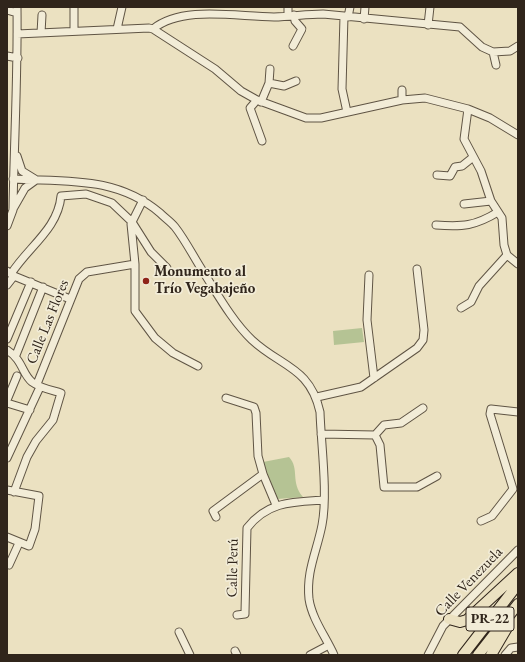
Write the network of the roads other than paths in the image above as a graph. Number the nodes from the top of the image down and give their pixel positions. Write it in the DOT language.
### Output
graph roads {
  1 [pos="74,7"];
  2 [pos="122,7"];
  3 [pos="288,7"];
  4 [pos="350,7"];
  5 [pos="365,7"];
  6 [pos="430,7"];
  7 [pos="7,10"];
  8 [pos="17,10"];
  9 [pos="323,11"];
  10 [pos="296,13"];
  11 [pos="42,15"];
  12 [pos="346,16"];
  13 [pos="364,19"];
  14 [pos="428,25"];
  15 [pos="117,29"];
  16 [pos="153,29"];
  17 [pos="74,31"];
  18 [pos="41,33"];
  19 [pos="17,34"];
  20 [pos="293,46"];
  21 [pos="518,46"];
  22 [pos="493,52"];
  23 [pos="7,56"];
  24 [pos="18,58"];
  25 [pos="496,65"];
  26 [pos="270,69"];
  27 [pos="296,80"];
  28 [pos="269,84"];
  29 [pos="402,90"];
  30 [pos="7,100"];
  31 [pos="402,100"];
  32 [pos="15,101"];
  33 [pos="259,101"];
  34 [pos="468,109"];
  35 [pos="347,112"];
  36 [pos="518,135"];
  37 [pos="14,137"];
  38 [pos="262,141"];
  39 [pos="472,158"];
  40 [pos="437,175"];
  41 [pos="13,179"];
  42 [pos="37,180"];
  43 [pos="142,200"];
  44 [pos="491,202"];
  45 [pos="464,204"];
  46 [pos="13,210"];
  47 [pos="498,212"];
  48 [pos="132,222"];
  49 [pos="436,225"];
  50 [pos="7,226"];
  51 [pos="507,255"];
  52 [pos="135,264"];
  53 [pos="518,264"];
  54 [pos="167,268"];
  55 [pos="418,269"];
  56 [pos="10,274"];
  57 [pos="369,275"];
  58 [pos="31,282"];
  59 [pos="7,285"];
  60 [pos="43,287"];
  61 [pos="70,299"];
  62 [pos="461,308"];
  63 [pos="7,339"];
  64 [pos="7,350"];
  65 [pos="16,355"];
  66 [pos="198,366"];
  67 [pos="17,376"];
  68 [pos="374,378"];
  69 [pos="39,385"];
  70 [pos="317,397"];
  71 [pos="226,398"];
  72 [pos="7,402"];
  73 [pos="423,408"];
  74 [pos="30,410"];
  75 [pos="518,411"];
  76 [pos="321,434"];
  77 [pos="375,435"];
  78 [pos="10,447"];
  79 [pos="7,458"];
  80 [pos="263,474"];
  81 [pos="437,476"];
  82 [pos="10,491"];
  83 [pos="324,500"];
  84 [pos="276,505"];
  85 [pos="216,517"];
  86 [pos="481,521"];
  87 [pos="7,537"];
  88 [pos="19,543"];
  89 [pos="518,550"];
  90 [pos="9,565"];
  91 [pos="518,573"];
  92 [pos="518,584"];
  93 [pos="518,604"];
  94 [pos="518,610"];
  95 [pos="237,615"];
  96 [pos="450,619"];
  97 [pos="179,632"];
  98 [pos="329,646"];
  99 [pos="518,647"];
  100 [pos="190,655"];
  101 [pos="310,655"];
  102 [pos="334,655"];
  103 [pos="428,655"];
  104 [pos="463,655"];
  105 [pos="478,655"];
  106 [pos="491,655"];
  107 [pos="505,655"];
  1 -- 17 [label="street"];
  2 -- 15 [label="street"];
  3 -- 10 [label="street"];
  4 -- 12 [label="street"];
  5 -- 13 [label="street"];
  6 -- 14 [label="street"];
  7 -- 8 [label="street"];
  8 -- 19 [label="street"];
  9 -- 10 [label="street"];
  9 -- 12 [label="street"];
  10 -- 16 [label="street"];
  10 -- 20 [label="street"];
  11 -- 18 [label="street"];
  12 -- 13 [label="street"];
  12 -- 35 [label="street"];
  13 -- 14 [label="street"];
  14 -- 22 [label="street"];
  15 -- 16 [label="street"];
  15 -- 17 [label="street"];
  16 -- 33 [label="street"];
  17 -- 18 [label="street"];
  18 -- 19 [label="street"];
  19 -- 24 [label="street"];
  21 -- 22 [label="street"];
  22 -- 25 [label="street"];
  23 -- 24 [label="street"];
  24 -- 32 [label="street"];
  26 -- 28 [label="street"];
  27 -- 28 [label="street"];
  28 -- 33 [label="street"];
  29 -- 31 [label="street"];
  30 -- 32 [label="street"];
  31 -- 34 [label="street"];
  31 -- 35 [label="street"];
  32 -- 37 [label="street"];
  33 -- 35 [label="street"];
  33 -- 38 [label="street"];
  34 -- 36 [label="street"];
  34 -- 39 [label="street"];
  37 -- 41 [label="street"];
  37 -- 42 [label="street"];
  39 -- 40 [label="street"];
  39 -- 44 [label="street"];
  41 -- 42 [label="street"];
  41 -- 46 [label="street"];
  42 -- 43 [label="street"];
  42 -- 46 [label="street"];
  43 -- 48 [label="street"];
  43 -- 70 [label="street"];
  44 -- 45 [label="street"];
  44 -- 47 [label="street"];
  46 -- 50 [label="street"];
  47 -- 49 [label="street"];
  47 -- 51 [label="street"];
  48 -- 52 [label="street"];
  48 -- 54 [label="street"];
  48 -- 56 [label="street"];
  51 -- 53 [label="street"];
  51 -- 62 [label="street"];
  52 -- 61 [label="street, Calle Las Flores"];
  52 -- 66 [label="street"];
  55 -- 68 [label="street"];
  56 -- 58 [label="street"];
  56 -- 59 [label="street"];
  57 -- 68 [label="street"];
  58 -- 60 [label="street"];
  58 -- 63 [label="street"];
  60 -- 61 [label="street"];
  60 -- 65 [label="street"];
  61 -- 69 [label="street, Calle Las Flores"];
  64 -- 65 [label="street"];
  65 -- 69 [label="street"];
  67 -- 72 [label="street"];
  68 -- 70 [label="street"];
  69 -- 74 [label="street, Calle Las Flores"];
  69 -- 82 [label="street"];
  70 -- 76 [label="street"];
  71 -- 80 [label="street"];
  72 -- 74 [label="street"];
  73 -- 77 [label="street"];
  74 -- 78 [label="street, Calle Las Flores"];
  75 -- 86 [label="street"];
  76 -- 77 [label="street"];
  76 -- 83 [label="street"];
  77 -- 81 [label="street"];
  78 -- 79 [label="street, Calle Las Flores"];
  80 -- 84 [label="street"];
  80 -- 85 [label="street"];
  82 -- 88 [label="street"];
  83 -- 84 [label="street, Calle Perú"];
  83 -- 98 [label="street"];
  84 -- 95 [label="street, Calle Perú"];
  87 -- 88 [label="street"];
  88 -- 90 [label="street"];
  89 -- 96 [label="street, Calle Venezuela"];
  91 -- 96 [label="highway"];
  92 -- 104 [label="highway, PR-22"];
  93 -- 105 [label="highway, PR-22"];
  94 -- 106 [label="highway"];
  96 -- 103 [label="street, Calle Venezuela"];
  97 -- 100 [label="street"];
  98 -- 101 [label="street"];
  98 -- 102 [label="street"];
  99 -- 107 [label="street"];
}
